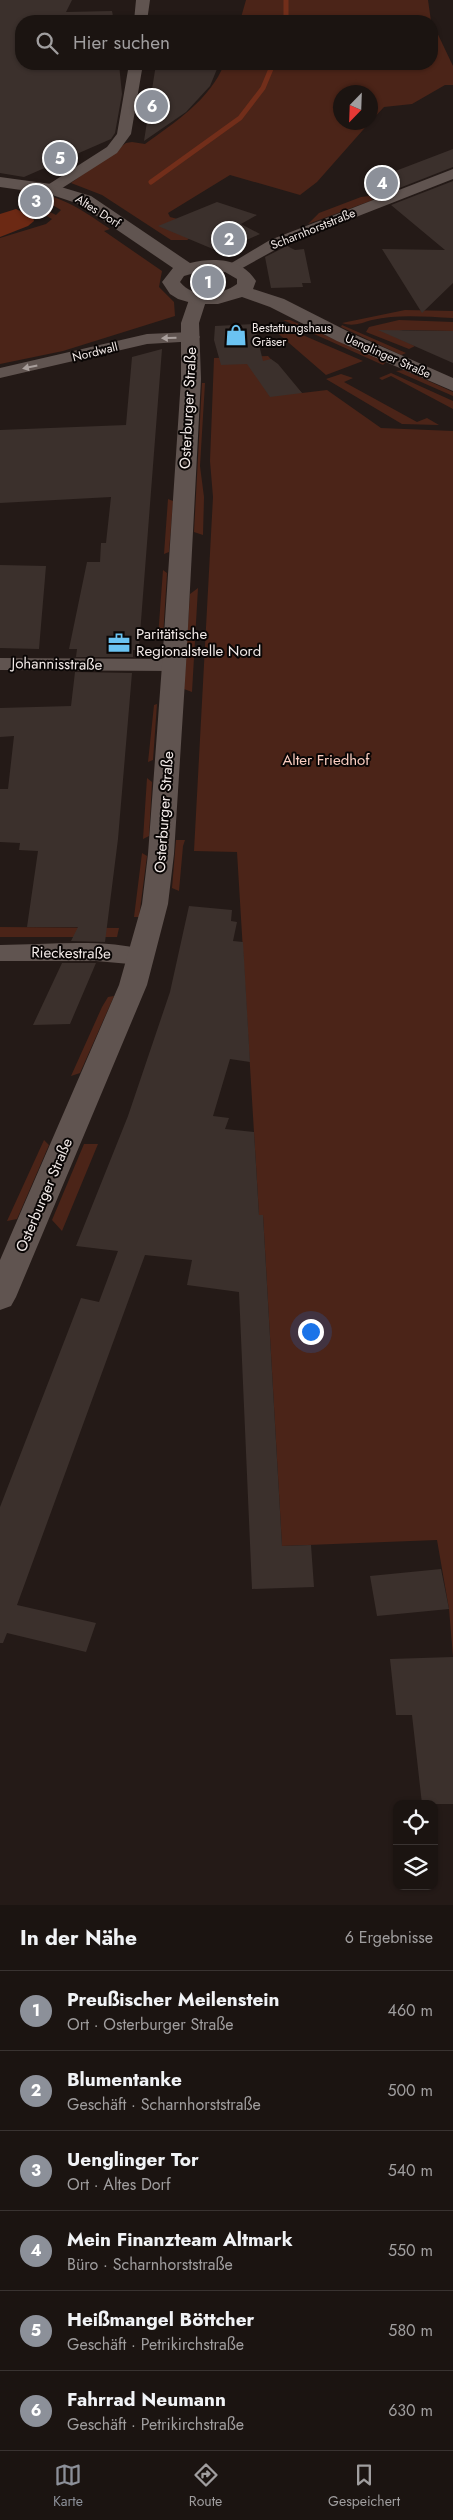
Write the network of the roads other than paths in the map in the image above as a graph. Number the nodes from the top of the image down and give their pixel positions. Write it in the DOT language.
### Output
graph roads {
  1 [pos="143,0"];
  2 [pos="141,15"];
  3 [pos="135,70"];
  4 [pos="453,174"];
  5 [pos="0,182"];
  6 [pos="52,188"];
  7 [pos="231,268"];
  8 [pos="186,269"];
  9 [pos="242,290"];
  10 [pos="198,298"];
  11 [pos="191,337"];
  12 [pos="0,373"];
  13 [pos="453,385"];
  14 [pos="0,664"];
  15 [pos="174,665"];
  16 [pos="0,953"];
  17 [pos="142,957"];
  18 [pos="0,1297"];
  1 -- 2 [label="street"];
  3 -- 6 [label="street"];
  4 -- 7 [label="street, Scharnhorststraße"];
  5 -- 6 [label="street, Altes Dorf"];
  6 -- 8 [label="street, Altes Dorf"];
  7 -- 8 [label="street"];
  7 -- 9 [label="street"];
  8 -- 10 [label="street"];
  9 -- 10 [label="street"];
  9 -- 13 [label="street, Uenglinger Straße"];
  10 -- 11 [label="street, Osterburger Straße"];
  11 -- 12 [label="street, Nordwall, one-way"];
  11 -- 15 [label="street, Osterburger Straße"];
  14 -- 15 [label="street, Johannisstraße"];
  15 -- 17 [label="street, Osterburger Straße"];
  16 -- 17 [label="street, Rieckestraße"];
  17 -- 18 [label="street, Osterburger Straße"];
}
